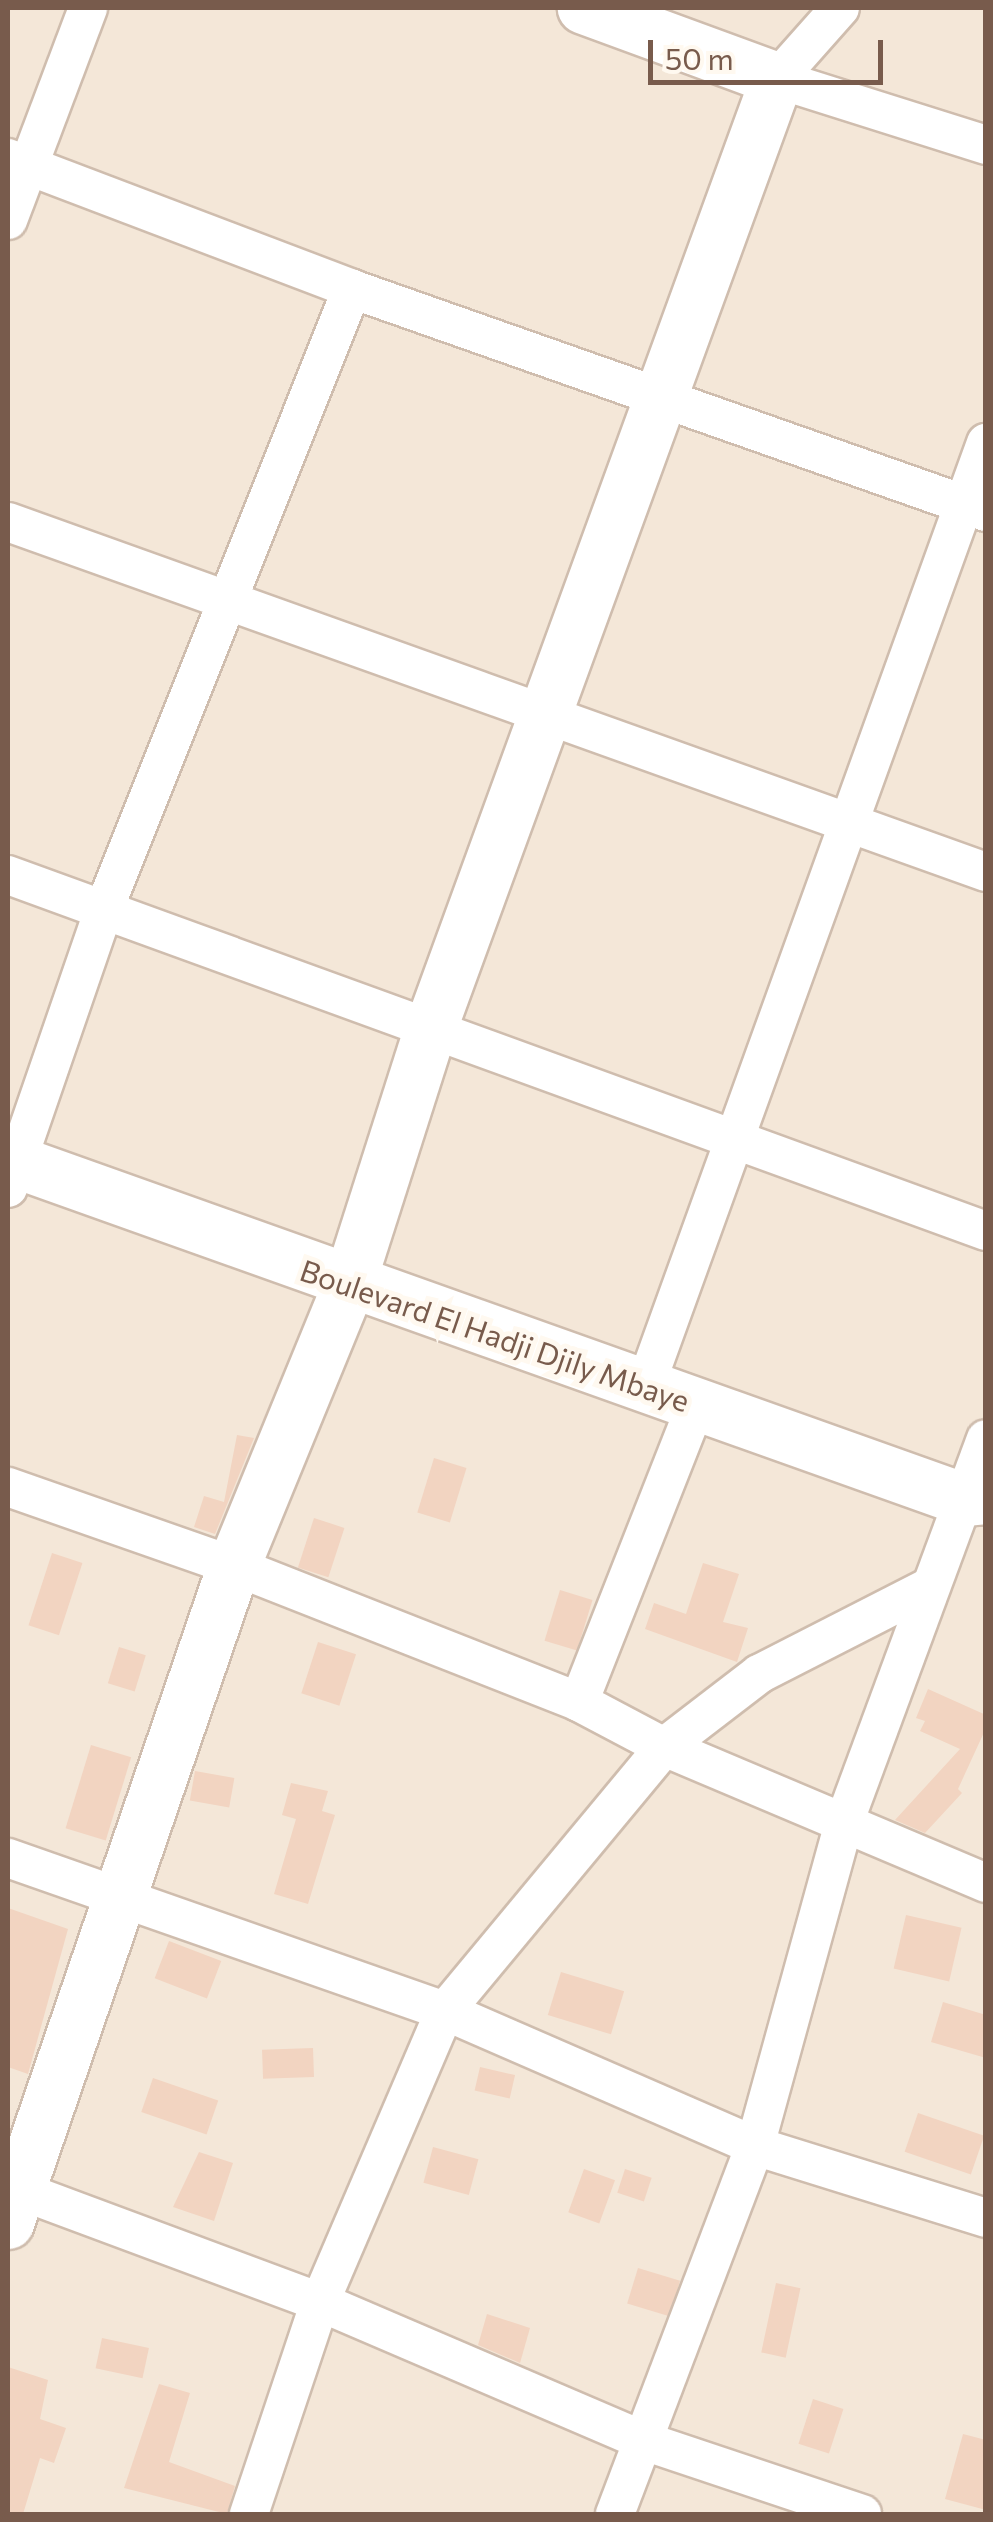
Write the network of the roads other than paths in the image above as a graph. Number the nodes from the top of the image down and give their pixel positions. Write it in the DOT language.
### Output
graph roads {
  1 [pos="88,8"];
  2 [pos="584,8"];
  3 [pos="840,8"];
  4 [pos="778,79"];
  5 [pos="986,144"];
  6 [pos="18,162"];
  7 [pos="8,220"];
  8 [pos="352,289"];
  9 [pos="659,400"];
  10 [pos="986,443"];
  11 [pos="974,508"];
  12 [pos="8,522"];
  13 [pos="226,602"];
  14 [pos="547,716"];
  15 [pos="848,824"];
  16 [pos="986,872"];
  17 [pos="8,875"];
  18 [pos="104,910"];
  19 [pos="431,1028"];
  20 [pos="734,1138"];
  21 [pos="11,1170"];
  22 [pos="986,1231"];
  23 [pos="349,1285"];
  24 [pos="645,1387"];
  25 [pos="696,1405"];
  26 [pos="986,1439"];
  27 [pos="8,1487"];
  28 [pos="975,1499"];
  29 [pos="234,1566"];
  30 [pos="929,1588"];
  31 [pos="578,1702"];
  32 [pos="664,1747"];
  33 [pos="844,1820"];
  34 [pos="8,1858"];
  35 [pos="986,1882"];
  36 [pos="120,1897"];
  37 [pos="445,2011"];
  38 [pos="755,2146"];
  39 [pos="12,2200"];
  40 [pos="986,2218"];
  41 [pos="320,2302"];
  42 [pos="644,2441"];
  43 [pos="250,2514"];
  44 [pos="615,2514"];
  45 [pos="862,2514"];
  1 -- 6 [label="street"];
  2 -- 4 [label="street"];
  3 -- 4 [label="street"];
  4 -- 5 [label="street"];
  4 -- 9 [label="street"];
  6 -- 7 [label="street"];
  6 -- 8 [label="street"];
  8 -- 9 [label="street"];
  8 -- 13 [label="street"];
  9 -- 11 [label="street"];
  9 -- 14 [label="street"];
  10 -- 11 [label="street"];
  11 -- 15 [label="street"];
  12 -- 13 [label="street"];
  13 -- 14 [label="street"];
  13 -- 18 [label="street"];
  14 -- 15 [label="street"];
  14 -- 19 [label="street"];
  15 -- 16 [label="street"];
  15 -- 20 [label="street"];
  17 -- 18 [label="street"];
  18 -- 19 [label="street"];
  18 -- 21 [label="street"];
  19 -- 20 [label="street"];
  19 -- 23 [label="street"];
  20 -- 22 [label="street"];
  20 -- 24 [label="street"];
  21 -- 23 [label="street, Boulevard El Hadji Djily Mbaye"];
  23 -- 24 [label="street, Boulevard El Hadji Djily Mbaye"];
  23 -- 29 [label="street"];
  24 -- 25 [label="street, Boulevard El Hadji Djily Mbaye"];
  25 -- 28 [label="street, Boulevard El Hadji Djily Mbaye"];
  25 -- 31 [label="street"];
  26 -- 28 [label="street"];
  27 -- 29 [label="street"];
  28 -- 30 [label="street"];
  29 -- 31 [label="street"];
  29 -- 36 [label="street"];
  30 -- 32 [label="street"];
  30 -- 33 [label="street"];
  31 -- 32 [label="street"];
  32 -- 33 [label="street"];
  32 -- 37 [label="street"];
  33 -- 35 [label="street"];
  33 -- 38 [label="street"];
  34 -- 36 [label="street"];
  36 -- 37 [label="street"];
  36 -- 39 [label="street"];
  37 -- 38 [label="street"];
  37 -- 41 [label="street"];
  38 -- 40 [label="street"];
  38 -- 42 [label="street"];
  39 -- 41 [label="street"];
  41 -- 42 [label="street"];
  41 -- 43 [label="street"];
  42 -- 44 [label="street"];
  42 -- 45 [label="street"];
}
